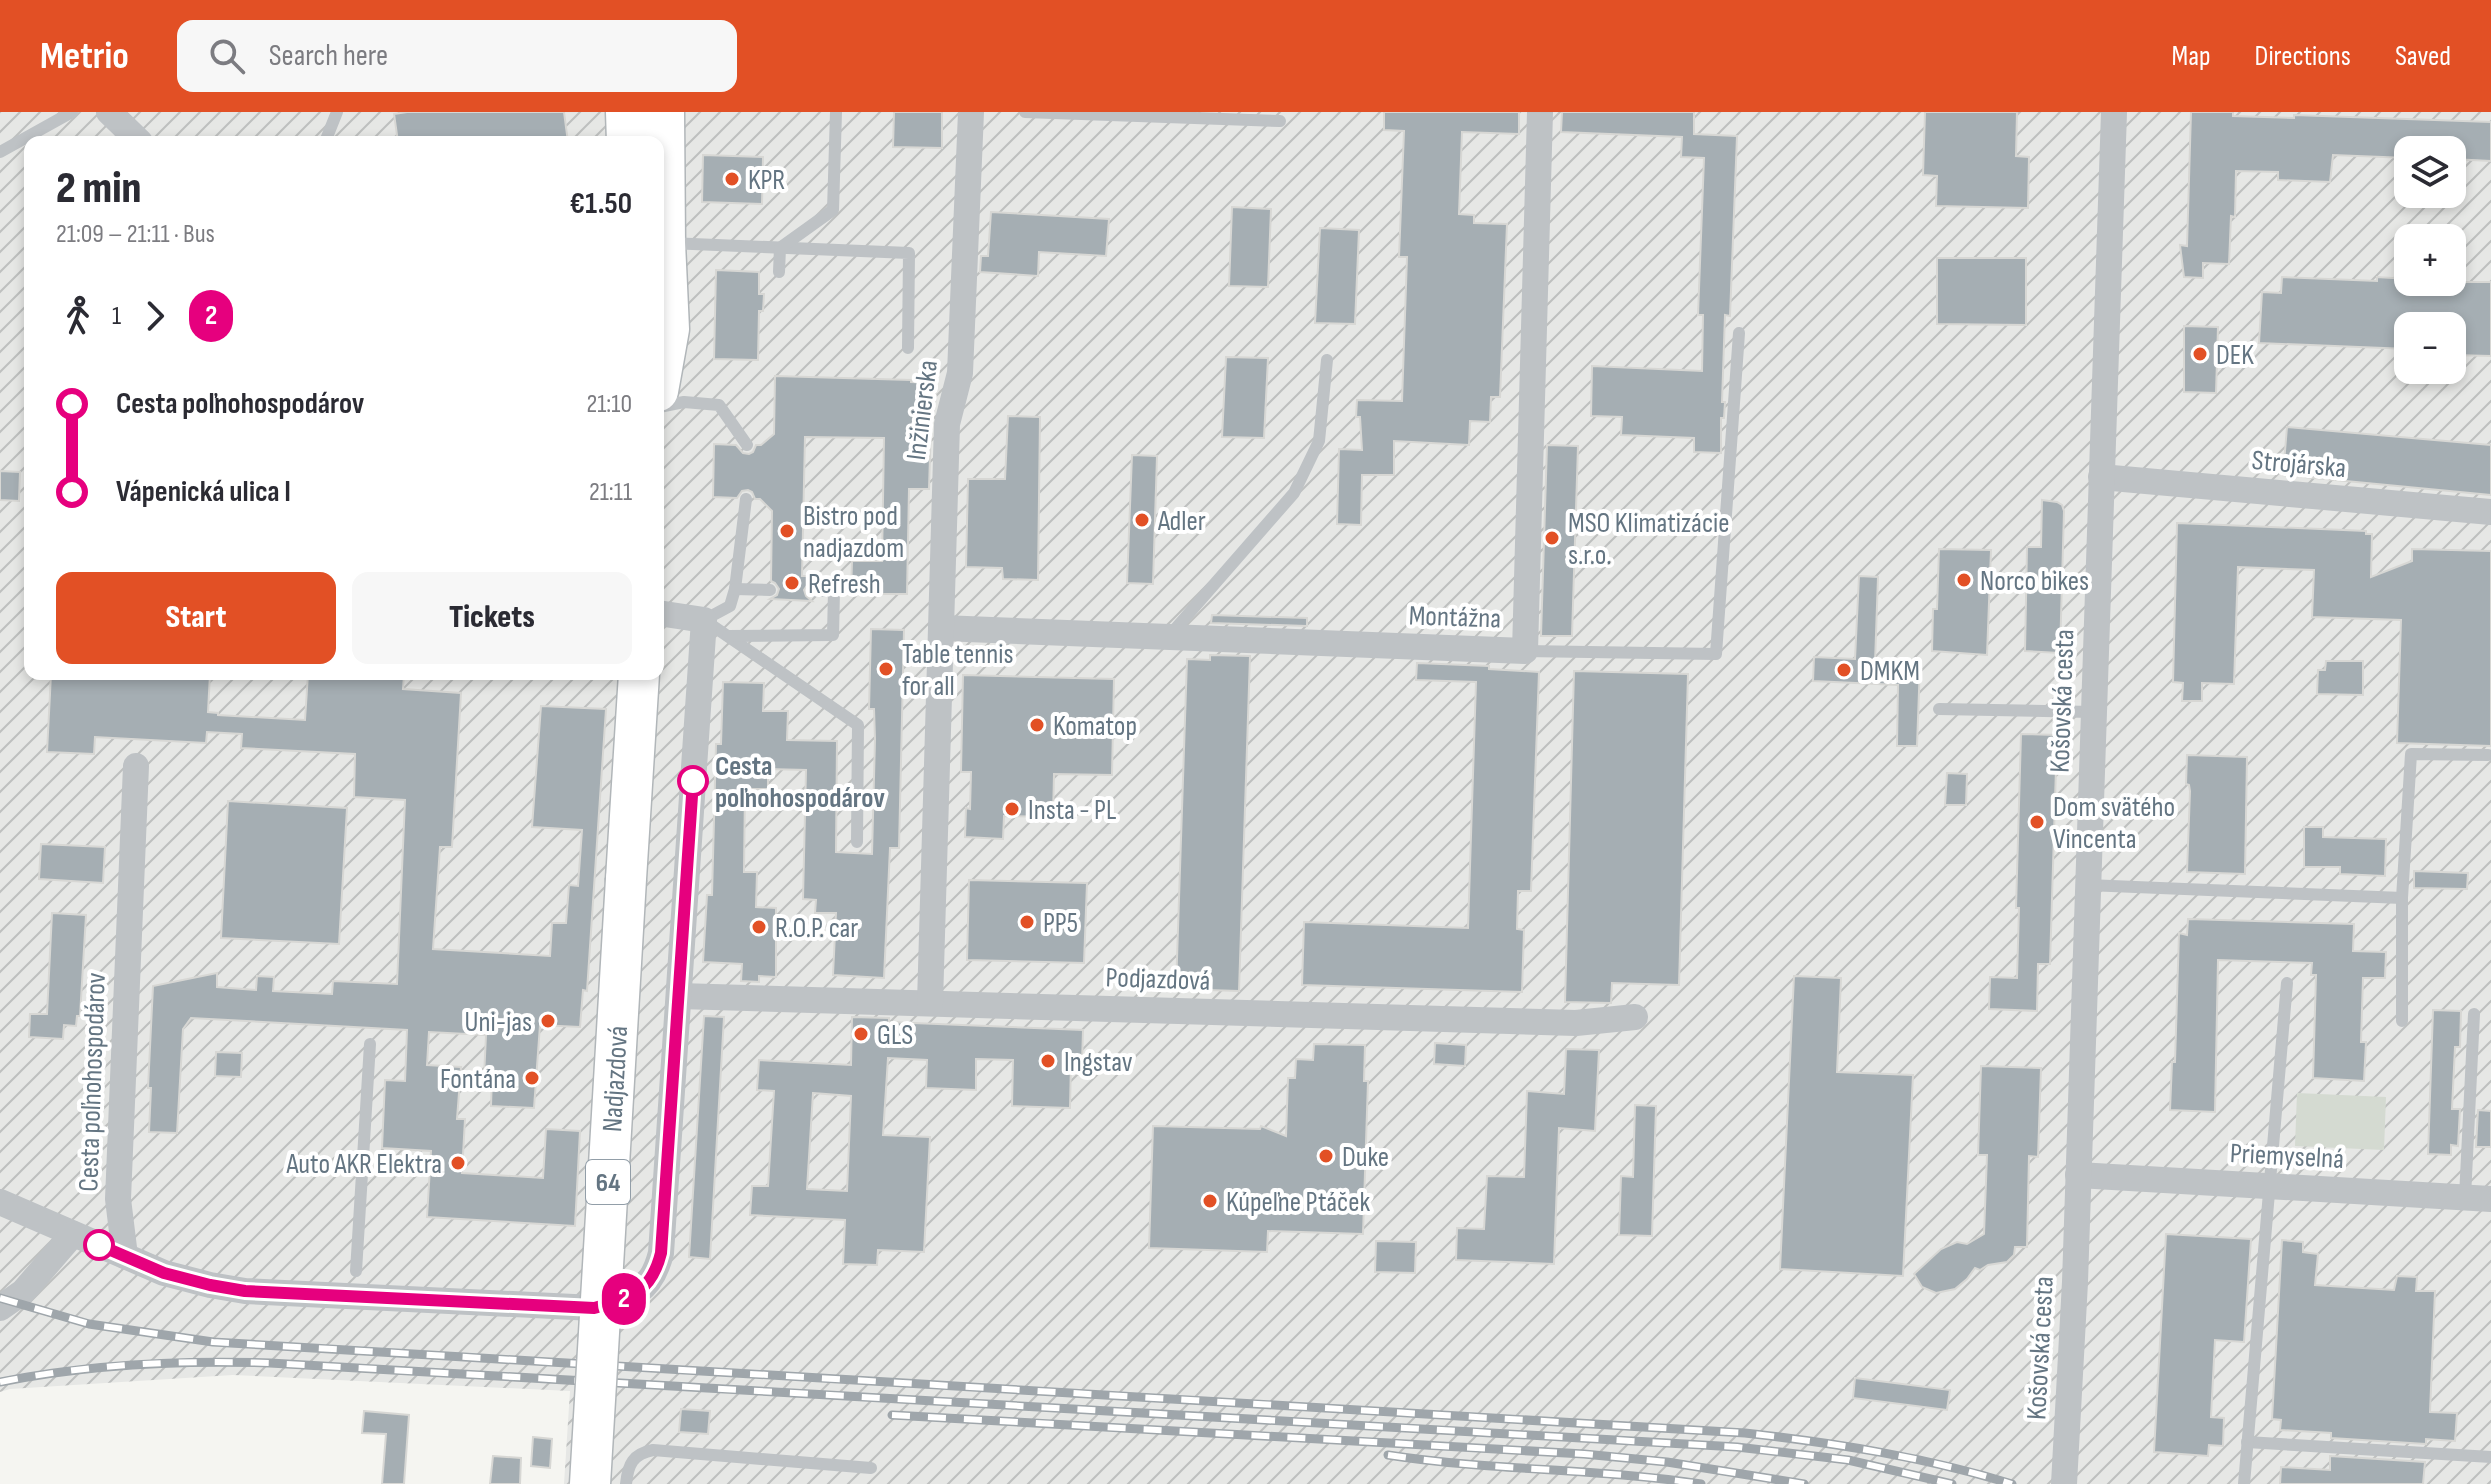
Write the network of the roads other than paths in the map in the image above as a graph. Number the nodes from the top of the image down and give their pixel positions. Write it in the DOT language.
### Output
graph roads {
  1 [pos="72,112"];
  2 [pos="109,112"];
  3 [pos="337,112"];
  4 [pos="626,112"];
  5 [pos="664,112"];
  6 [pos="836,112"];
  7 [pos="971,112"];
  8 [pos="1025,112"];
  9 [pos="1540,112"];
  10 [pos="2114,112"];
  11 [pos="1280,121"];
  12 [pos="29,136"];
  13 [pos="134,136"];
  14 [pos="327,136"];
  15 [pos="627,136"];
  16 [pos="664,136"];
  17 [pos="24,139"];
  18 [pos="0,152"];
  19 [pos="664,243"];
  20 [pos="780,248"];
  21 [pos="664,268"];
  22 [pos="779,272"];
  23 [pos="1739,333"];
  24 [pos="908,348"];
  25 [pos="664,357"];
  26 [pos="1327,360"];
  27 [pos="664,406"];
  28 [pos="747,445"];
  29 [pos="2101,477"];
  30 [pos="746,499"];
  31 [pos="2491,512"];
  32 [pos="735,589"];
  33 [pos="770,590"];
  34 [pos="813,591"];
  35 [pos="664,614"];
  36 [pos="704,620"];
  37 [pos="941,628"];
  38 [pos="728,636"];
  39 [pos="1168,637"];
  40 [pos="1525,651"];
  41 [pos="638,680"];
  42 [pos="1939,709"];
  43 [pos="2092,712"];
  44 [pos="2488,755"];
  45 [pos="136,766"];
  46 [pos="857,842"];
  47 [pos="2087,885"];
  48 [pos="2402,898"];
  49 [pos="2287,983"];
  50 [pos="679,996"];
  51 [pos="930,1003"];
  52 [pos="2474,1014"];
  53 [pos="1635,1017"];
  54 [pos="2402,1021"];
  55 [pos="370,1044"];
  56 [pos="2078,1175"];
  57 [pos="2271,1186"];
  58 [pos="2465,1197"];
  59 [pos="2491,1199"];
  60 [pos="0,1202"];
  61 [pos="73,1234"];
  62 [pos="125,1256"];
  63 [pos="356,1271"];
  64 [pos="0,1308"];
  65 [pos="2247,1442"];
  66 [pos="2491,1457"];
  67 [pos="871,1468"];
  68 [pos="590,1484"];
  69 [pos="626,1484"];
  70 [pos="2064,1484"];
  71 [pos="2244,1484"];
  1 -- 12 [label="lane"];
  2 -- 13 [label="street"];
  3 -- 14 [label="lane"];
  4 -- 15 [label="main road"];
  5 -- 16 [label="main road"];
  6 -- 20 [label="lane"];
  7 -- 37 [label="street, Inžinierska"];
  8 -- 11 [label="lane"];
  9 -- 40 [label="street, Montážna"];
  10 -- 29 [label="street, Košovská cesta"];
  17 -- 18 [label="lane"];
  19 -- 20 [label="lane"];
  20 -- 22 [label="lane"];
  20 -- 24 [label="lane"];
  21 -- 25 [label="main road"];
  23 -- 40 [label="lane"];
  26 -- 39 [label="lane"];
  27 -- 28 [label="lane"];
  29 -- 31 [label="street, Strojárska"];
  29 -- 43 [label="street, Košovská cesta"];
  30 -- 32 [label="lane"];
  32 -- 33 [label="lane"];
  32 -- 36 [label="lane"];
  34 -- 38 [label="lane"];
  35 -- 36 [label="street"];
  36 -- 38 [label="lane"];
  36 -- 50 [label="street, Cesta poľnohospodárov"];
  37 -- 39 [label="street, Montážna"];
  37 -- 51 [label="street, Inžinierska"];
  38 -- 46 [label="lane"];
  39 -- 40 [label="street, Montážna"];
  41 -- 68 [label="main road, Nadjazdová / 64, bridge"];
  42 -- 43 [label="lane"];
  43 -- 47 [label="street, Košovská cesta"];
  44 -- 48 [label="lane"];
  45 -- 62 [label="street, Cesta poľnohospodárov"];
  47 -- 48 [label="lane"];
  47 -- 56 [label="street, Košovská cesta"];
  48 -- 54 [label="lane"];
  49 -- 57 [label="lane"];
  50 -- 51 [label="street, Podjazdová"];
  50 -- 62 [label="street, Cesta poľnohospodárov"];
  51 -- 53 [label="street, Podjazdová"];
  52 -- 58 [label="lane"];
  55 -- 63 [label="lane"];
  56 -- 57 [label="street, Priemyselná"];
  56 -- 70 [label="street, Košovská cesta"];
  57 -- 58 [label="street, Priemyselná"];
  57 -- 65 [label="lane"];
  58 -- 59 [label="street, Priemyselná"];
  60 -- 61 [label="street, Cesta poľnohospodárov"];
  61 -- 62 [label="street, Cesta poľnohospodárov"];
  61 -- 64 [label="street"];
  65 -- 66 [label="lane"];
  65 -- 71 [label="lane"];
  67 -- 69 [label="lane"];
}
